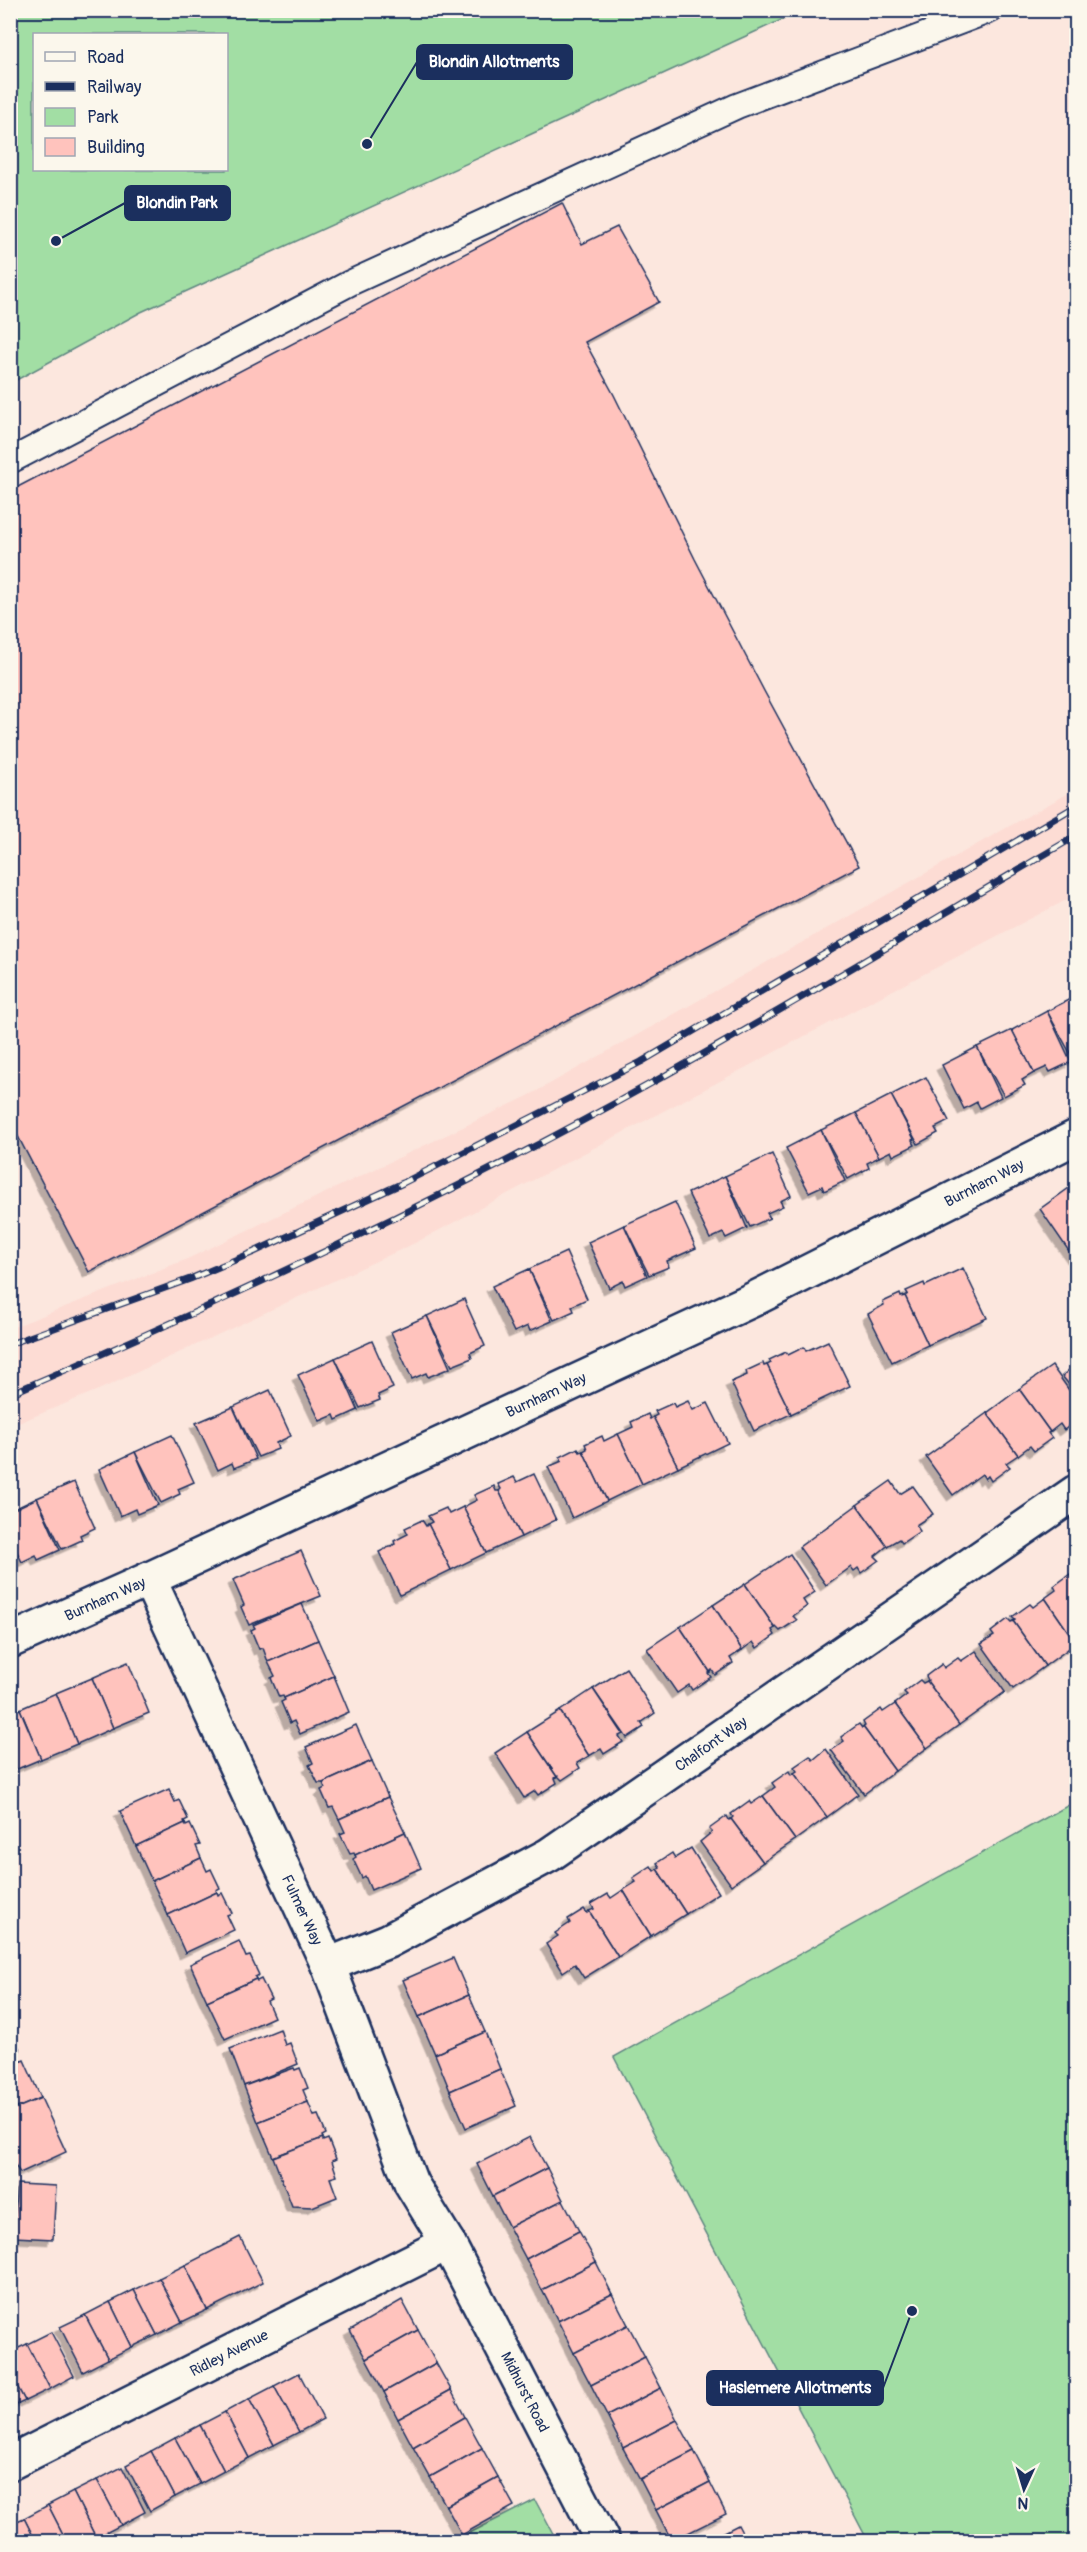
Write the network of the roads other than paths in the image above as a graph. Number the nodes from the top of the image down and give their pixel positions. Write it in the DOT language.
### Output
graph roads {
  1 [pos="991,10"];
  2 [pos="10,461"];
  3 [pos="1077,1137"];
  4 [pos="1077,1492"];
  5 [pos="149,1579"];
  6 [pos="10,1641"];
  7 [pos="328,1965"];
  8 [pos="448,2243"];
  9 [pos="10,2463"];
  10 [pos="603,2541"];
  1 -- 2 [label="lane"];
  3 -- 5 [label="street, Burnham Way"];
  4 -- 7 [label="street, Chalfont Way"];
  5 -- 6 [label="street, Burnham Way"];
  5 -- 7 [label="street, Fulmer Way"];
  7 -- 8 [label="street, Fulmer Way"];
  8 -- 9 [label="street, Ridley Avenue"];
  8 -- 10 [label="street, Midhurst Road"];
}
